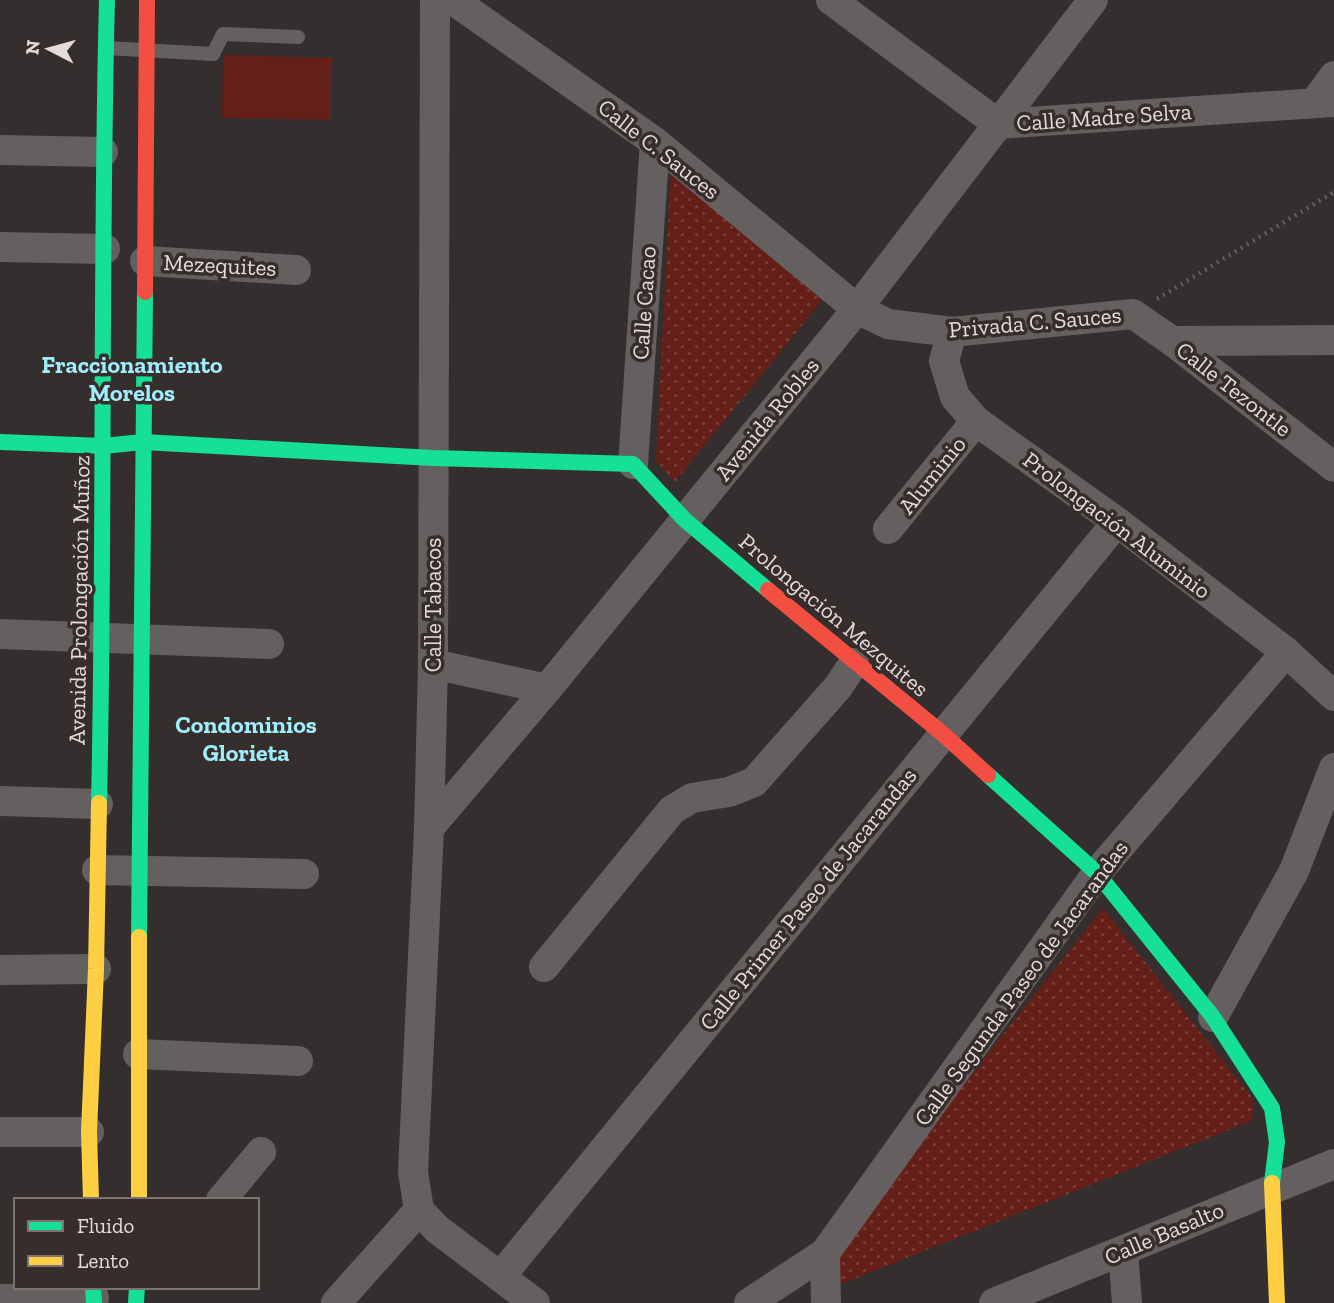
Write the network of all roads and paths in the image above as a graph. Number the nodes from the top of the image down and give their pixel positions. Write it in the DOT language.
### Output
graph roads {
  1 [pos="107,0"];
  2 [pos="146,0"];
  3 [pos="435,0"];
  4 [pos="453,0"];
  5 [pos="831,0"];
  6 [pos="1093,0"];
  7 [pos="298,37"];
  8 [pos="106,48"];
  9 [pos="146,50"];
  10 [pos="1334,76"];
  11 [pos="1325,102"];
  12 [pos="998,124"];
  13 [pos="655,142"];
  14 [pos="0,150"];
  15 [pos="103,152"];
  16 [pos="1334,192"];
  17 [pos="0,247"];
  18 [pos="105,249"];
  19 [pos="145,261"];
  20 [pos="296,270"];
  21 [pos="857,309"];
  22 [pos="1133,314"];
  23 [pos="952,332"];
  24 [pos="1334,340"];
  25 [pos="1172,341"];
  26 [pos="976,421"];
  27 [pos="0,442"];
  28 [pos="143,442"];
  29 [pos="103,446"];
  30 [pos="433,458"];
  31 [pos="633,464"];
  32 [pos="1334,467"];
  33 [pos="685,520"];
  34 [pos="1117,523"];
  35 [pos="888,529"];
  36 [pos="0,634"];
  37 [pos="103,636"];
  38 [pos="142,639"];
  39 [pos="270,644"];
  40 [pos="1286,652"];
  41 [pos="854,663"];
  42 [pos="433,664"];
  43 [pos="547,689"];
  44 [pos="1334,696"];
  45 [pos="943,734"];
  46 [pos="1334,768"];
  47 [pos="0,801"];
  48 [pos="98,804"];
  49 [pos="429,828"];
  50 [pos="97,870"];
  51 [pos="140,870"];
  52 [pos="1097,873"];
  53 [pos="304,874"];
  54 [pos="544,967"];
  55 [pos="96,969"];
  56 [pos="0,970"];
  57 [pos="1213,1017"];
  58 [pos="138,1054"];
  59 [pos="298,1061"];
  60 [pos="0,1132"];
  61 [pos="89,1132"];
  62 [pos="261,1152"];
  63 [pos="1334,1164"];
  64 [pos="1270,1189"];
  65 [pos="91,1198"];
  66 [pos="139,1198"];
  67 [pos="223,1198"];
  68 [pos="419,1210"];
  69 [pos="1123,1251"];
  70 [pos="825,1253"];
  71 [pos="500,1277"];
  72 [pos="94,1296"];
  73 [pos="0,1299"];
  74 [pos="336,1303"];
  75 [pos="535,1303"];
  76 [pos="749,1303"];
  77 [pos="826,1303"];
  78 [pos="994,1303"];
  79 [pos="1127,1303"];
  80 [pos="1278,1303"];
  1 -- 8 [label="street, Avenida Prolongación Muñoz"];
  2 -- 9 [label="street"];
  3 -- 30 [label="street, Calle Tabacos"];
  4 -- 13 [label="street, Calle C. Sauces"];
  5 -- 12 [label="street, Calle Madre Selva"];
  6 -- 12 [label="street, Avenida Robles"];
  7 -- 9 [label="lane"];
  8 -- 9 [label="lane"];
  8 -- 15 [label="street, Avenida Prolongación Muñoz"];
  9 -- 19 [label="street"];
  10 -- 11 [label="street"];
  11 -- 12 [label="street, Calle Madre Selva"];
  12 -- 21 [label="street, Avenida Robles"];
  13 -- 21 [label="street, Calle C. Sauces"];
  13 -- 31 [label="street, Calle Cacao"];
  14 -- 15 [label="street"];
  15 -- 18 [label="street, Avenida Prolongación Muñoz"];
  16 -- 22 [label="path"];
  17 -- 18 [label="street"];
  18 -- 29 [label="street, Avenida Prolongación Muñoz"];
  19 -- 20 [label="street, Mezequites"];
  19 -- 28 [label="street"];
  21 -- 23 [label="street, Privada C. Sauces"];
  21 -- 33 [label="street, Avenida Robles"];
  22 -- 23 [label="street, Privada C. Sauces"];
  22 -- 25 [label="street, Calle Tezontle"];
  23 -- 26 [label="street, Prolongación Aluminio"];
  24 -- 25 [label="street"];
  25 -- 32 [label="street, Calle Tezontle"];
  26 -- 34 [label="street, Prolongación Aluminio"];
  26 -- 35 [label="street, Aluminio"];
  27 -- 29 [label="street"];
  28 -- 29 [label="street"];
  28 -- 30 [label="street"];
  28 -- 38 [label="street"];
  29 -- 37 [label="street, Avenida Prolongación Muñoz"];
  30 -- 31 [label="street"];
  30 -- 42 [label="street, Calle Tabacos"];
  31 -- 33 [label="street, Prolongación Mezquites"];
  33 -- 41 [label="street, Prolongación Mezquites"];
  33 -- 43 [label="street, Avenida Robles"];
  34 -- 40 [label="street, Prolongación Aluminio"];
  34 -- 45 [label="street, Calle Primer Paseo de Jacarandas"];
  36 -- 37 [label="street"];
  37 -- 38 [label="street"];
  37 -- 48 [label="street, Avenida Prolongación Muñoz"];
  38 -- 39 [label="street"];
  38 -- 51 [label="street"];
  40 -- 44 [label="street, Prolongación Aluminio"];
  40 -- 52 [label="street, Calle Segunda Paseo de Jacarandas"];
  41 -- 45 [label="street, Prolongación Mezquites"];
  41 -- 54 [label="street"];
  42 -- 43 [label="street"];
  42 -- 49 [label="street, Calle Tabacos"];
  43 -- 49 [label="street, Avenida Robles"];
  45 -- 52 [label="street, Prolongación Mezquites"];
  45 -- 71 [label="street, Calle Primer Paseo de Jacarandas"];
  46 -- 57 [label="street"];
  47 -- 48 [label="street"];
  48 -- 50 [label="street, Avenida Prolongación Muñoz"];
  49 -- 68 [label="street, Calle Tabacos"];
  50 -- 51 [label="street"];
  50 -- 55 [label="street, Avenida Prolongación Muñoz"];
  51 -- 53 [label="street"];
  51 -- 58 [label="street"];
  52 -- 57 [label="street, Prolongación Mezquites"];
  52 -- 70 [label="street, Calle Segunda Paseo de Jacarandas"];
  55 -- 56 [label="street"];
  55 -- 61 [label="street, Avenida Prolongación Muñoz"];
  57 -- 64 [label="street, Prolongación Mezquites"];
  58 -- 59 [label="street"];
  58 -- 66 [label="street"];
  60 -- 61 [label="street"];
  61 -- 65 [label="street, Avenida Prolongación Muñoz"];
  62 -- 67 [label="street"];
  63 -- 64 [label="street, Calle Basalto"];
  64 -- 69 [label="street, Calle Basalto"];
  64 -- 80 [label="street, Prolongación Mezquites"];
  68 -- 71 [label="street"];
  68 -- 74 [label="street"];
  69 -- 78 [label="street, Calle Basalto"];
  69 -- 79 [label="street"];
  70 -- 76 [label="street, Calle Segunda Paseo de Jacarandas"];
  70 -- 77 [label="street"];
  71 -- 75 [label="street"];
  72 -- 73 [label="street"];
}
